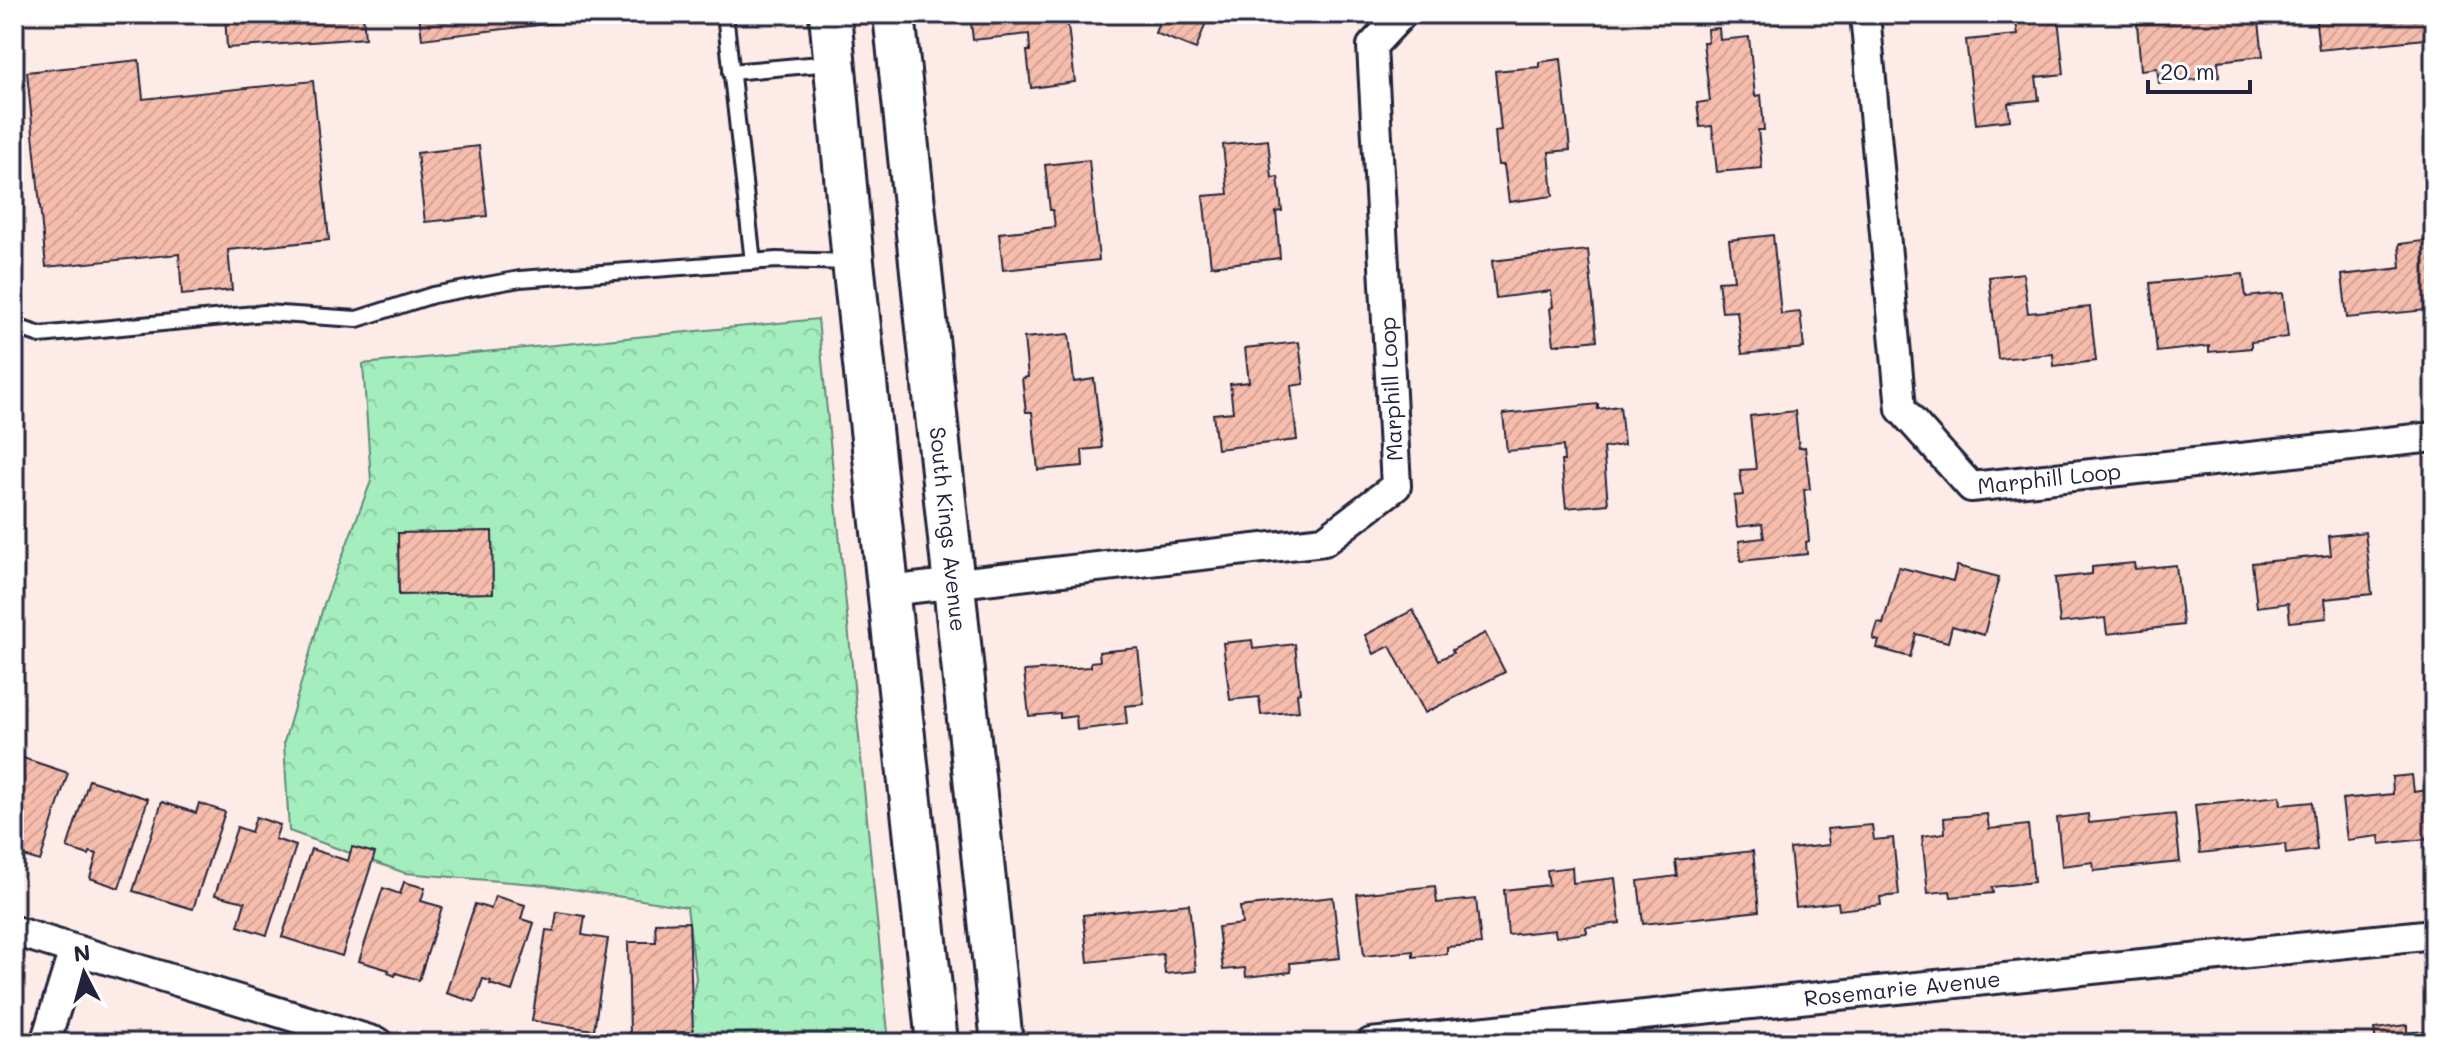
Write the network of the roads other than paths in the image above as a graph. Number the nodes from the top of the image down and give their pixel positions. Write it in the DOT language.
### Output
graph roads {
  1 [pos="725,14"];
  2 [pos="830,14"];
  3 [pos="894,14"];
  4 [pos="1402,14"];
  5 [pos="1865,14"];
  6 [pos="898,58"];
  7 [pos="835,63"];
  8 [pos="731,72"];
  9 [pos="753,262"];
  10 [pos="853,262"];
  11 [pos="14,326"];
  12 [pos="2434,437"];
  13 [pos="952,584"];
  14 [pos="888,591"];
  15 [pos="14,931"];
  16 [pos="2434,934"];
  17 [pos="74,950"];
  18 [pos="45,1043"];
  19 [pos="379,1043"];
  20 [pos="937,1043"];
  21 [pos="1002,1043"];
  22 [pos="1371,1043"];
  1 -- 8 [label="lane"];
  2 -- 7 [label="main road"];
  3 -- 6 [label="main road, South Kings Avenue"];
  4 -- 13 [label="street, Marphill Loop"];
  5 -- 12 [label="street, Marphill Loop"];
  6 -- 7 [label="main road"];
  6 -- 13 [label="main road, South Kings Avenue"];
  7 -- 8 [label="lane"];
  7 -- 10 [label="main road"];
  8 -- 9 [label="lane"];
  9 -- 10 [label="lane"];
  9 -- 11 [label="lane"];
  10 -- 14 [label="main road"];
  13 -- 14 [label="street, Marphill Loop"];
  13 -- 21 [label="main road, South Kings Avenue"];
  14 -- 20 [label="main road"];
  15 -- 17 [label="street"];
  16 -- 22 [label="street, Rosemarie Avenue"];
  17 -- 18 [label="street"];
  17 -- 19 [label="street"];
}
